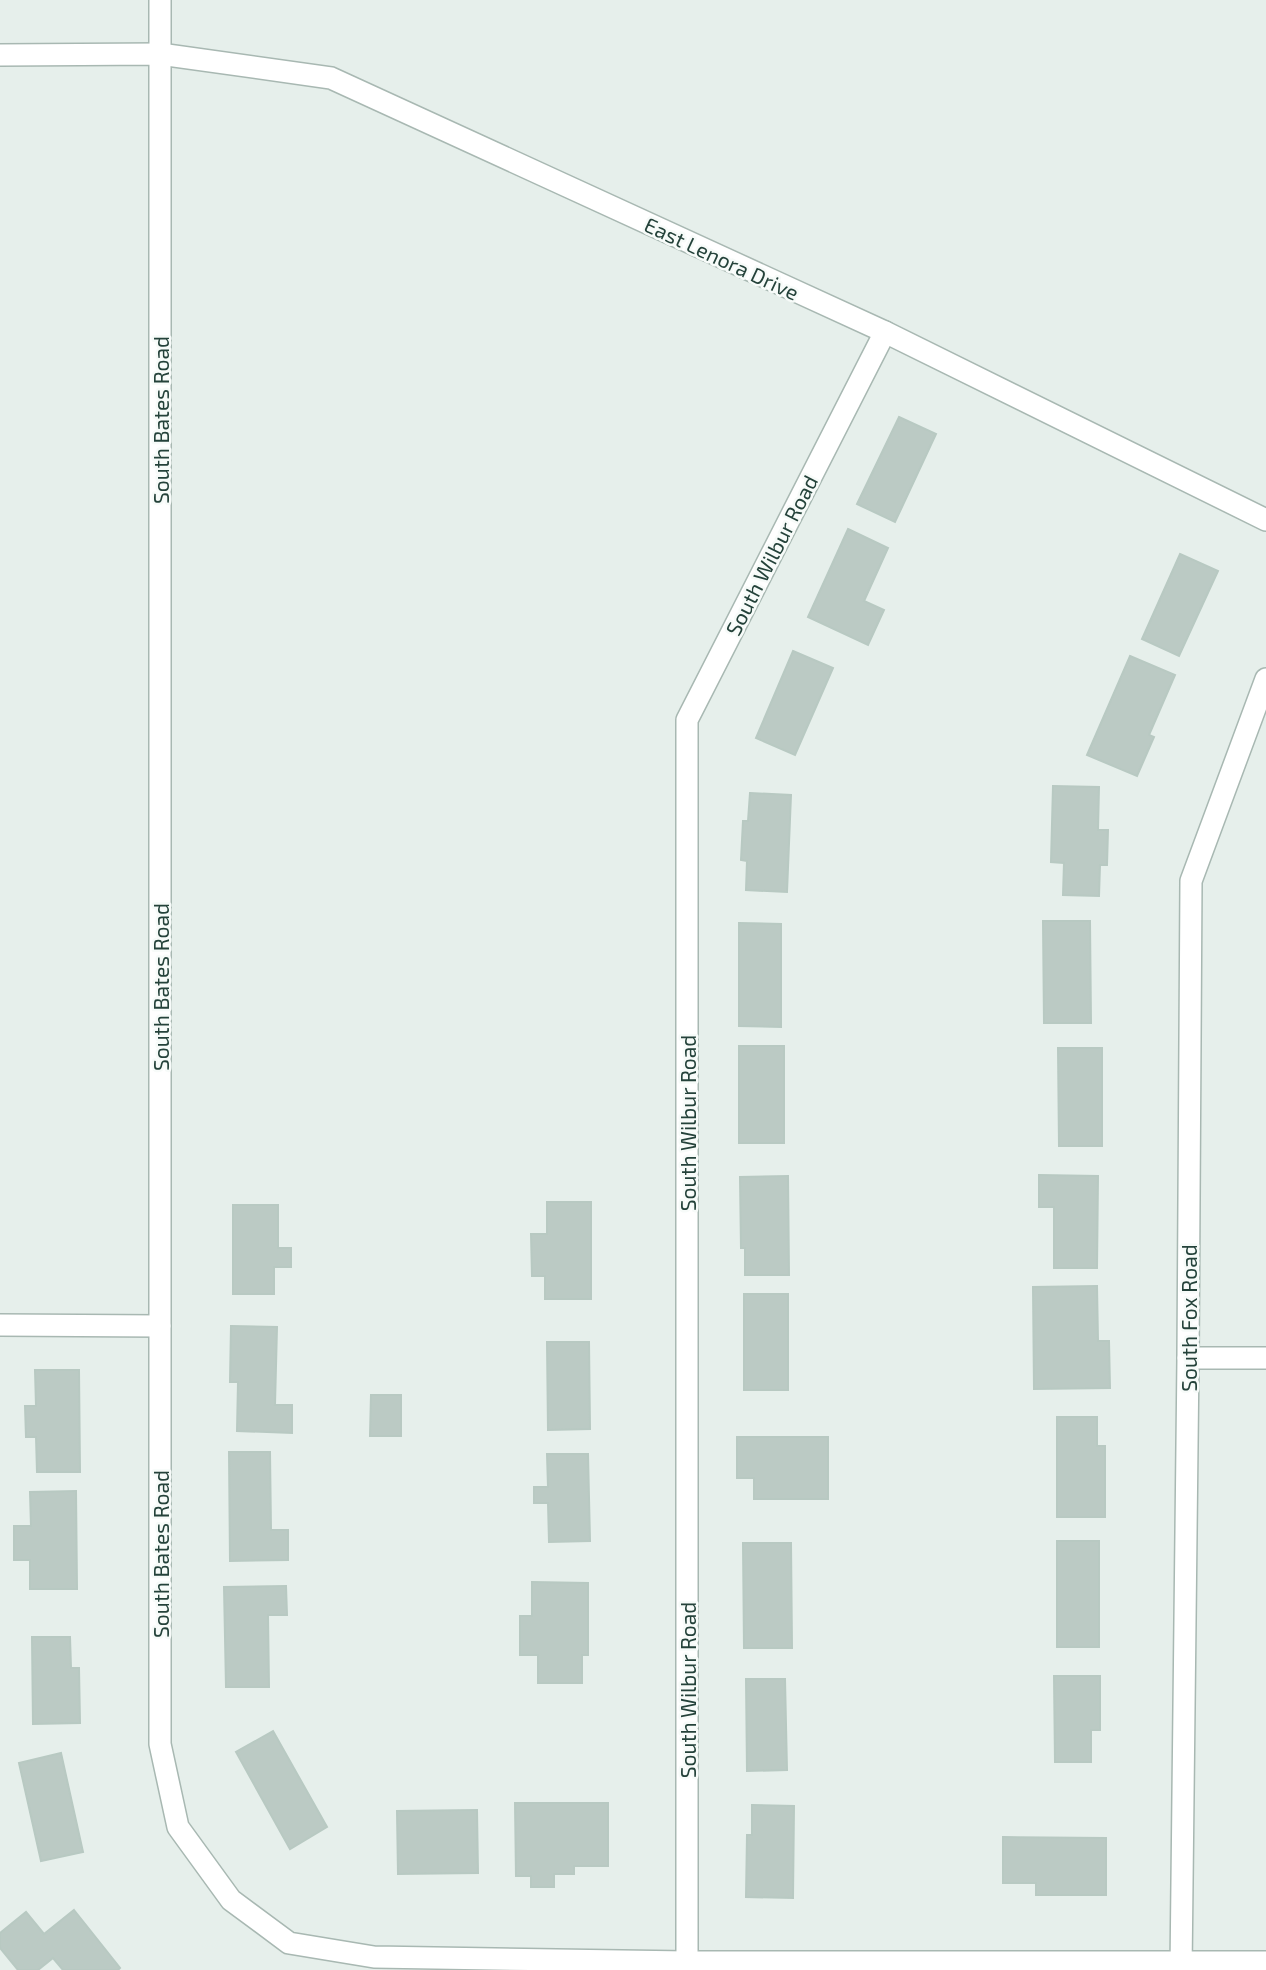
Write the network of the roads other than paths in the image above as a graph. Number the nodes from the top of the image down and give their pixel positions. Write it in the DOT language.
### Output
graph roads {
  1 [pos="160,0"];
  2 [pos="160,54"];
  3 [pos="0,55"];
  4 [pos="885,332"];
  5 [pos="1266,520"];
  6 [pos="1266,679"];
  7 [pos="0,1325"];
  8 [pos="160,1326"];
  9 [pos="1188,1358"];
  10 [pos="1266,1358"];
  11 [pos="687,1962"];
  12 [pos="1266,1962"];
  13 [pos="1181,1966"];
  1 -- 2 [label="street, South Bates Road"];
  2 -- 3 [label="street, East Lenora Drive"];
  2 -- 4 [label="street, East Lenora Drive"];
  2 -- 8 [label="street, South Bates Road"];
  4 -- 5 [label="street, East Lenora Drive"];
  4 -- 11 [label="street, South Wilbur Road"];
  6 -- 9 [label="street, South Fox Road"];
  7 -- 8 [label="street"];
  8 -- 11 [label="street, South Bates Road"];
  9 -- 10 [label="street"];
  9 -- 13 [label="street, South Fox Road"];
  11 -- 13 [label="street, South Bates Road"];
  12 -- 13 [label="street, South Bates Road"];
}
